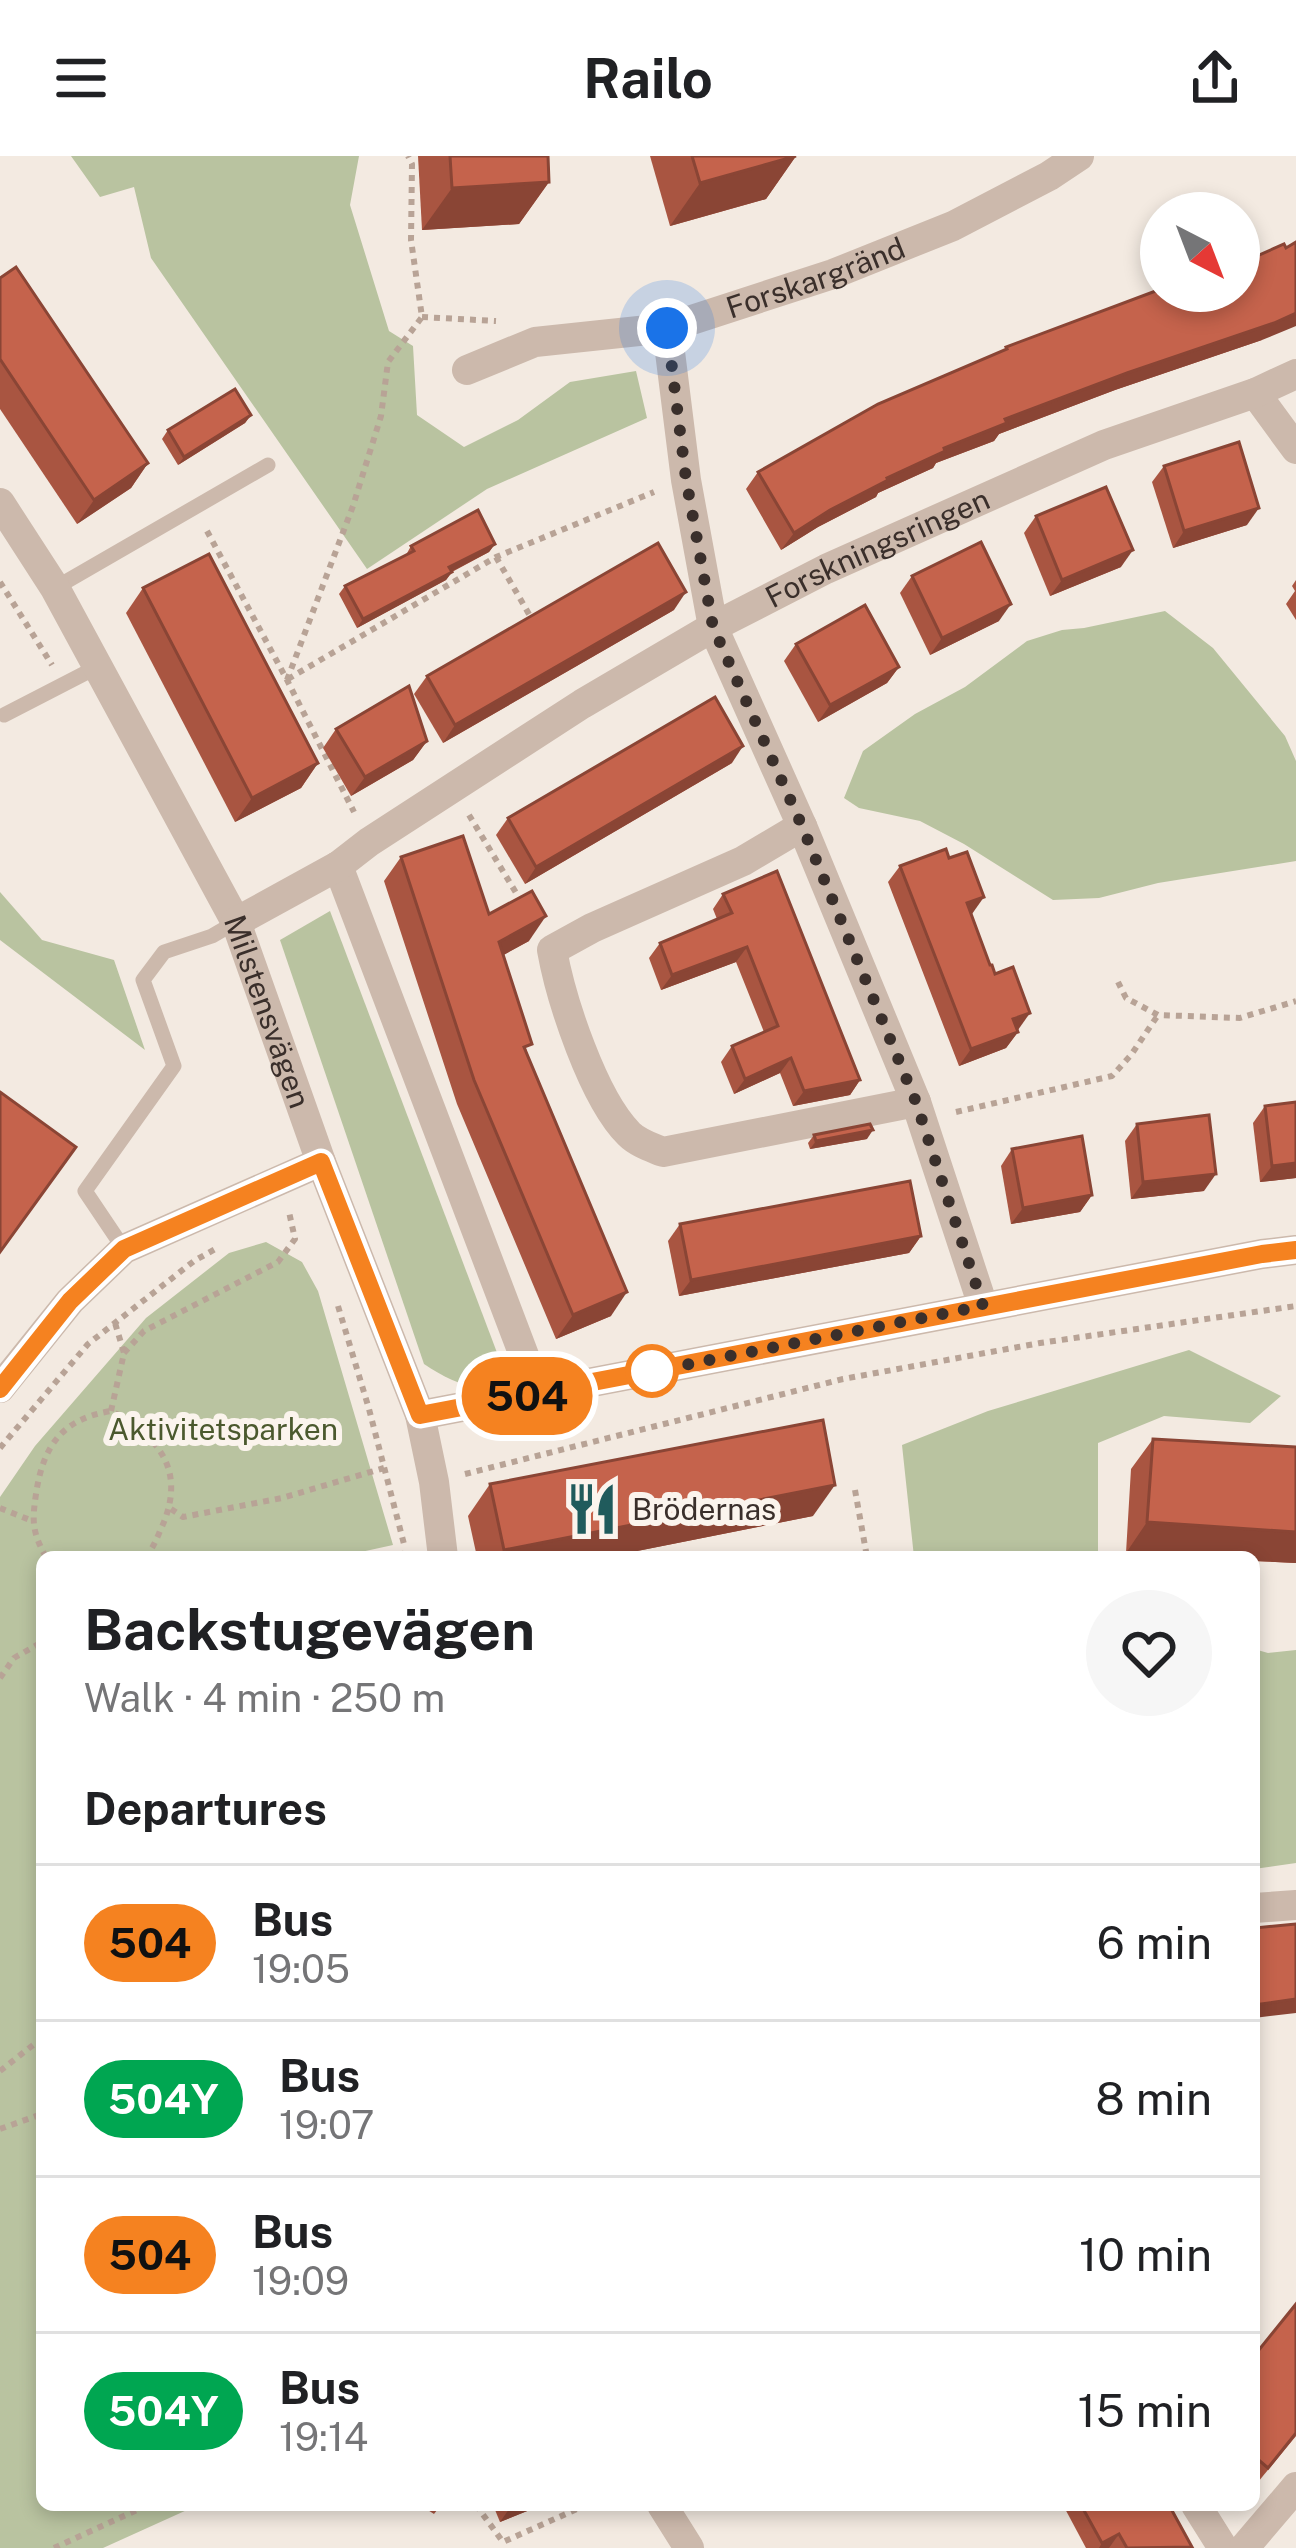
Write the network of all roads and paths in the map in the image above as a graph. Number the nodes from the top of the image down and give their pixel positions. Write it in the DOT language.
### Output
graph roads {
  1 [pos="407,156"];
  2 [pos="1079,156"];
  3 [pos="667,328"];
  4 [pos="466,370"];
  5 [pos="1296,374"];
  6 [pos="1255,394"];
  7 [pos="1296,449"];
  8 [pos="268,464"];
  9 [pos="686,479"];
  10 [pos="0,503"];
  11 [pos="194,506"];
  12 [pos="496,557"];
  13 [pos="0,582"];
  14 [pos="56,588"];
  15 [pos="713,627"];
  16 [pos="539,630"];
  17 [pos="99,666"];
  18 [pos="287,680"];
  19 [pos="65,685"];
  20 [pos="4,715"];
  21 [pos="467,812"];
  22 [pos="802,826"];
  23 [pos="369,842"];
  24 [pos="338,866"];
  25 [pos="236,922"];
  26 [pos="552,950"];
  27 [pos="1118,982"];
  28 [pos="1296,1000"];
  29 [pos="1158,1016"];
  30 [pos="919,1111"];
  31 [pos="321,1162"];
  32 [pos="289,1209"];
  33 [pos="232,1240"];
  34 [pos="124,1249"];
  35 [pos="1296,1250"];
  36 [pos="338,1305"];
  37 [pos="983,1306"];
  38 [pos="1296,1306"];
  39 [pos="116,1323"];
  40 [pos="124,1352"];
  41 [pos="0,1388"];
  42 [pos="531,1395"];
  43 [pos="111,1411"];
  44 [pos="420,1415"];
  45 [pos="0,1448"];
  46 [pos="385,1468"];
  47 [pos="434,1482"];
  48 [pos="855,1490"];
  49 [pos="0,1508"];
  50 [pos="171,1509"];
  51 [pos="32,1521"];
  52 [pos="43,1551"];
  53 [pos="151,1551"];
  54 [pos="406,1551"];
  55 [pos="442,1551"];
  56 [pos="866,1551"];
  57 [pos="36,1645"];
  58 [pos="0,1678"];
  59 [pos="1296,1905"];
  60 [pos="1260,1908"];
  61 [pos="36,2045"];
  62 [pos="0,2071"];
  63 [pos="36,2116"];
  64 [pos="0,2129"];
  65 [pos="1296,2487"];
  66 [pos="135,2511"];
  67 [pos="480,2511"];
  68 [pos="573,2511"];
  69 [pos="666,2511"];
  70 [pos="1200,2511"];
  71 [pos="54,2548"];
  72 [pos="689,2548"];
  73 [pos="1223,2548"];
  74 [pos="1244,2548"];
  1 -- 18 [label="path"];
  2 -- 3 [label="street, Forskargränd"];
  3 -- 4 [label="street, Forskargränd"];
  3 -- 9 [label="street"];
  5 -- 6 [label="street, Forskningsringen"];
  6 -- 7 [label="street"];
  6 -- 15 [label="street, Forskningsringen"];
  8 -- 11 [label="lane"];
  9 -- 12 [label="path"];
  9 -- 15 [label="street"];
  10 -- 14 [label="street, Milstensvägen"];
  11 -- 14 [label="lane"];
  11 -- 18 [label="path"];
  12 -- 16 [label="path"];
  12 -- 18 [label="path"];
  13 -- 19 [label="path"];
  14 -- 17 [label="street, Milstensvägen"];
  15 -- 22 [label="street"];
  15 -- 23 [label="street, Forskningsringen"];
  17 -- 19 [label="lane"];
  17 -- 25 [label="street, Milstensvägen"];
  18 -- 23 [label="path"];
  19 -- 20 [label="lane"];
  21 -- 26 [label="path"];
  22 -- 26 [label="street"];
  22 -- 30 [label="street"];
  23 -- 24 [label="street, Forskningsringen"];
  24 -- 25 [label="street, Forskningsringen"];
  24 -- 42 [label="street"];
  25 -- 31 [label="street, Milstensvägen"];
  25 -- 34 [label="lane"];
  26 -- 30 [label="street"];
  27 -- 29 [label="path"];
  28 -- 29 [label="path"];
  29 -- 30 [label="path"];
  30 -- 37 [label="street"];
  31 -- 34 [label="street"];
  31 -- 44 [label="street, Milstensvägen"];
  32 -- 40 [label="path"];
  33 -- 39 [label="path"];
  34 -- 41 [label="street"];
  35 -- 37 [label="street"];
  36 -- 46 [label="path"];
  37 -- 42 [label="street"];
  38 -- 47 [label="path"];
  39 -- 40 [label="path"];
  39 -- 45 [label="path"];
  40 -- 43 [label="path"];
  42 -- 44 [label="street"];
  43 -- 50 [label="path"];
  43 -- 51 [label="path"];
  44 -- 47 [label="street, Milstensvägen"];
  46 -- 50 [label="path"];
  46 -- 54 [label="path"];
  47 -- 55 [label="street, Milstensvägen"];
  48 -- 56 [label="path"];
  49 -- 51 [label="path"];
  50 -- 53 [label="path"];
  51 -- 52 [label="path"];
  57 -- 58 [label="path"];
  59 -- 60 [label="street"];
  61 -- 62 [label="path"];
  63 -- 64 [label="path"];
  65 -- 74 [label="street"];
  66 -- 71 [label="path"];
  67 -- 68 [label="path"];
  69 -- 72 [label="street"];
  70 -- 73 [label="street"];
}
